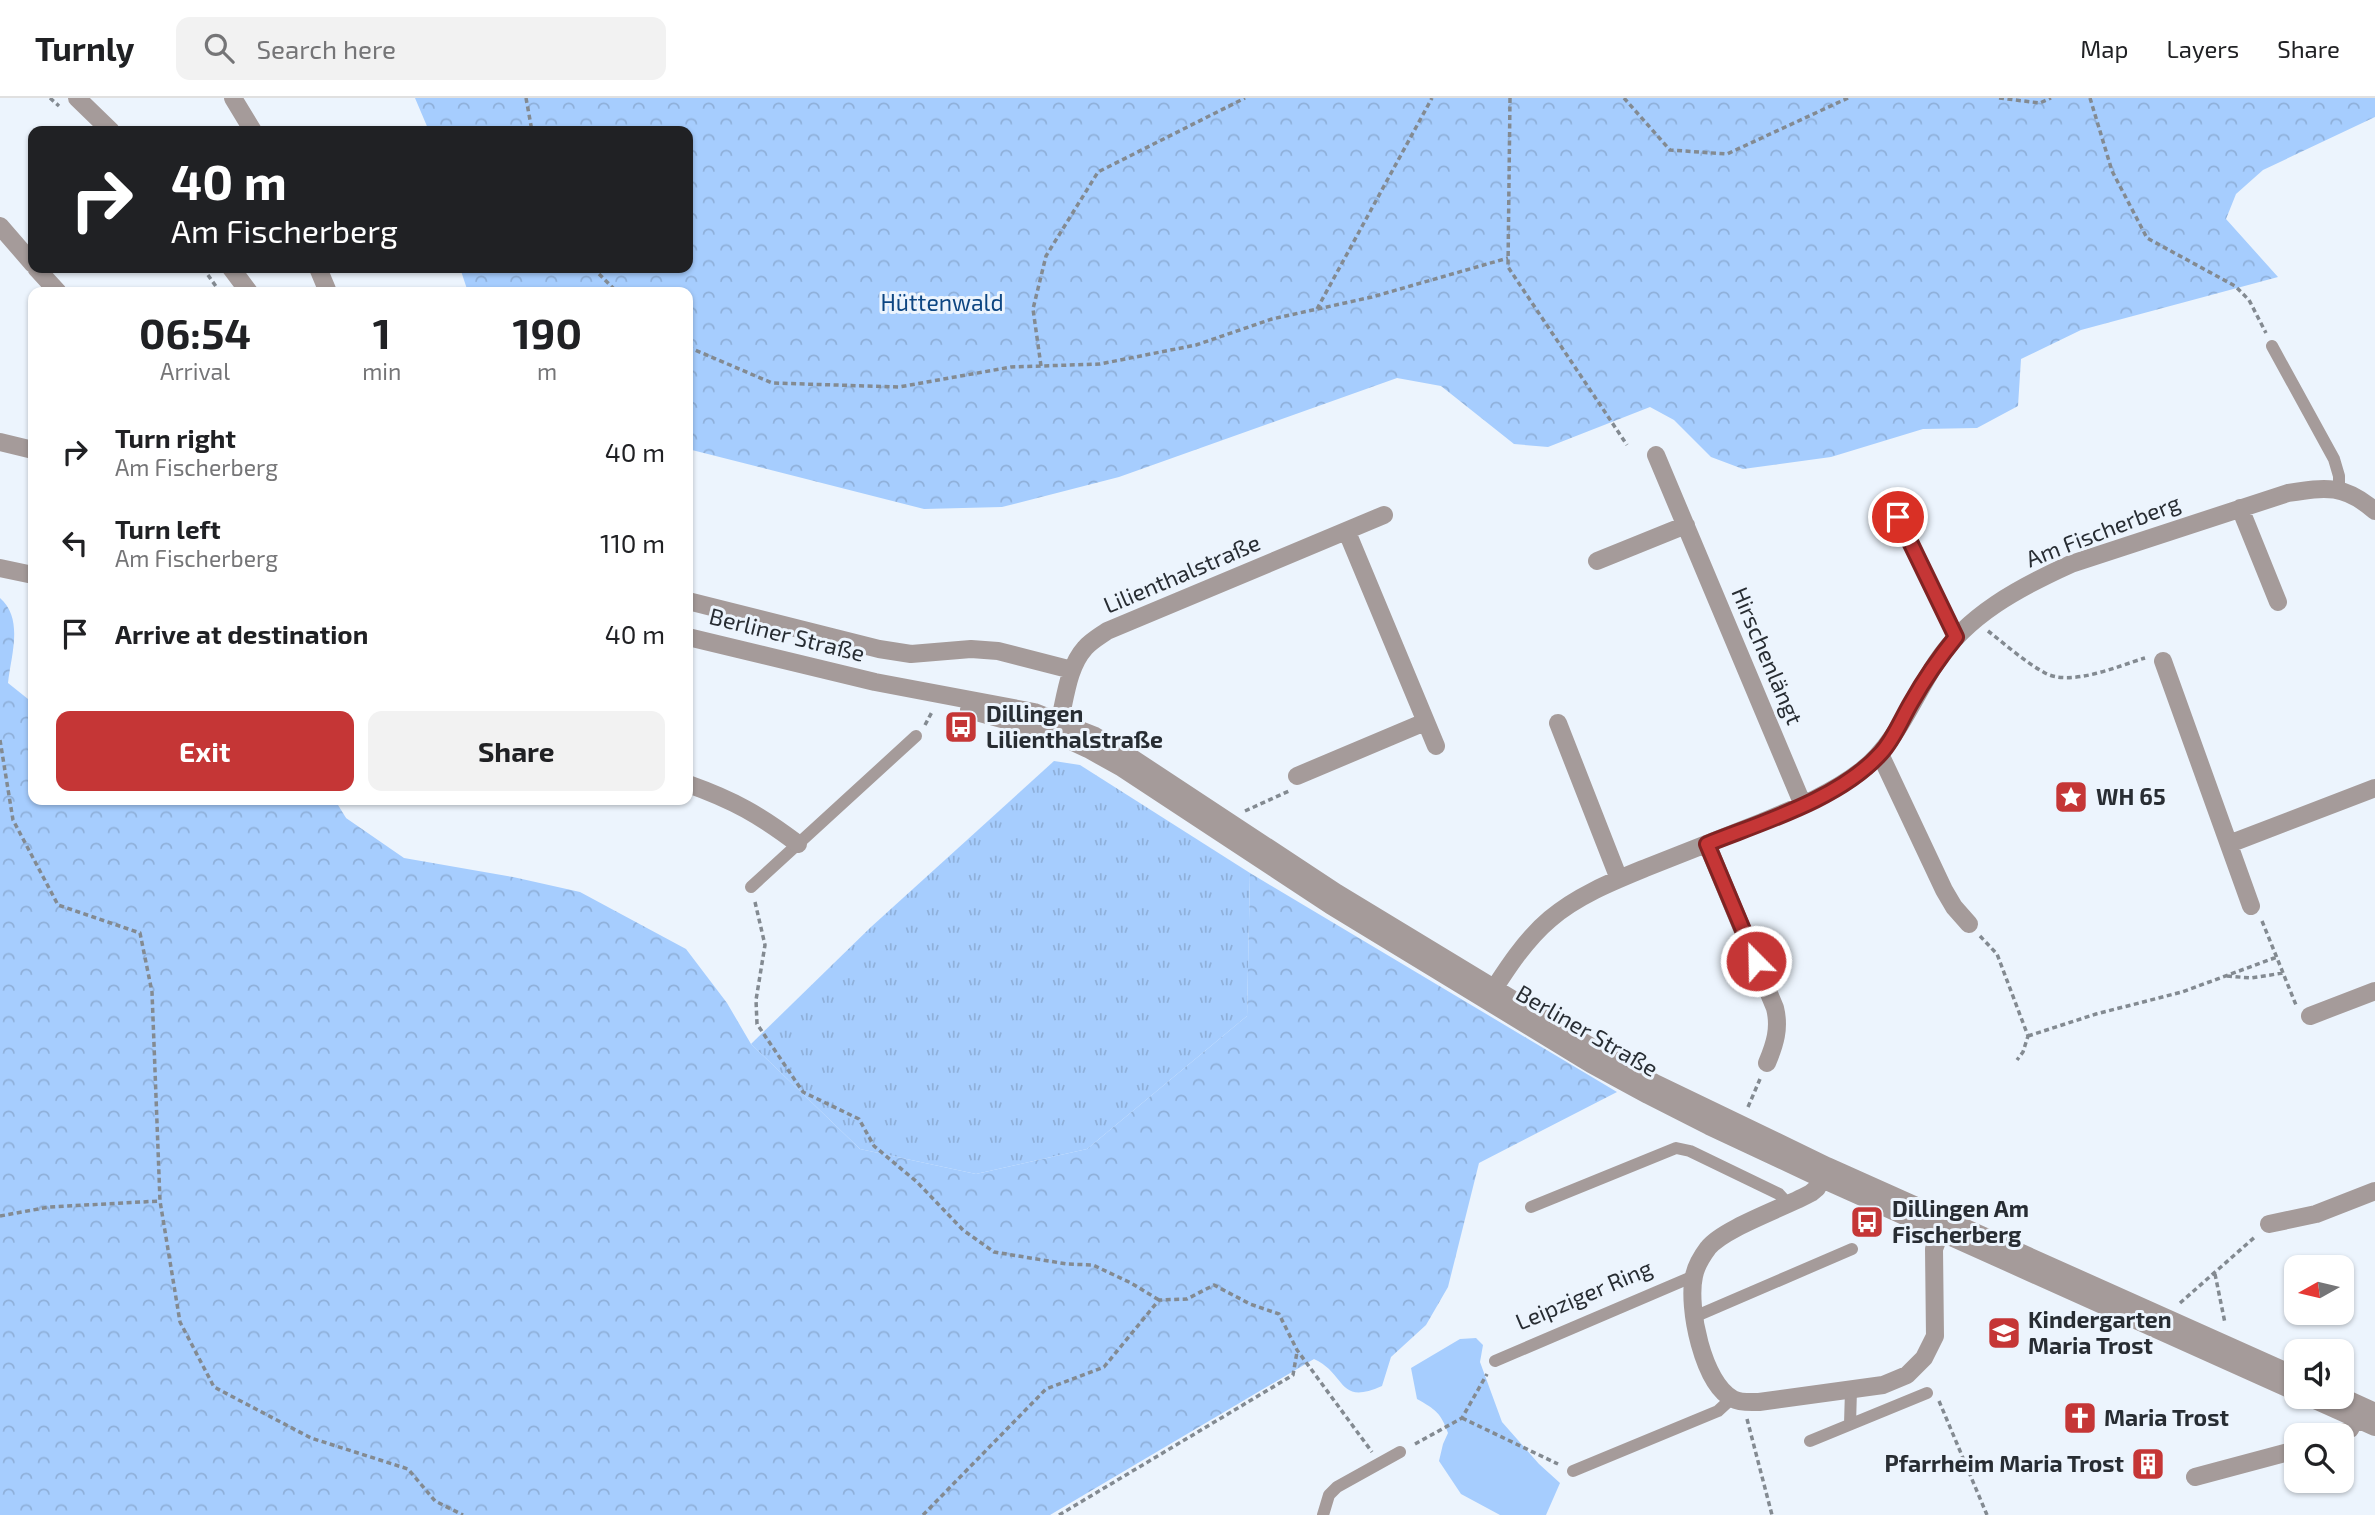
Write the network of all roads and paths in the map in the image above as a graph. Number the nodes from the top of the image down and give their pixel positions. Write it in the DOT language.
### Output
graph roads {
  1 [pos="77,98"];
  2 [pos="233,98"];
  3 [pos="526,98"];
  4 [pos="1245,98"];
  5 [pos="1432,98"];
  6 [pos="1510,98"];
  7 [pos="1624,98"];
  8 [pos="1848,98"];
  9 [pos="1999,98"];
  10 [pos="2051,98"];
  11 [pos="2090,98"];
  12 [pos="106,126"];
  13 [pos="250,126"];
  14 [pos="531,126"];
  15 [pos="0,226"];
  16 [pos="28,258"];
  17 [pos="1508,258"];
  18 [pos="41,273"];
  19 [pos="598,273"];
  20 [pos="54,287"];
  21 [pos="612,287"];
  22 [pos="1317,309"];
  23 [pos="2272,346"];
  24 [pos="693,349"];
  25 [pos="1041,366"];
  26 [pos="0,442"];
  27 [pos="1626,445"];
  28 [pos="28,449"];
  29 [pos="1656,456"];
  30 [pos="2339,489"];
  31 [pos="2240,508"];
  32 [pos="2375,511"];
  33 [pos="1384,515"];
  34 [pos="1898,517"];
  35 [pos="1686,526"];
  36 [pos="1347,532"];
  37 [pos="1597,561"];
  38 [pos="0,568"];
  39 [pos="28,574"];
  40 [pos="693,602"];
  41 [pos="2278,602"];
  42 [pos="1975,622"];
  43 [pos="693,637"];
  44 [pos="1956,637"];
  45 [pos="2163,661"];
  46 [pos="1072,670"];
  47 [pos="875,682"];
  48 [pos="937,702"];
  49 [pos="1425,722"];
  50 [pos="1558,723"];
  51 [pos="1058,728"];
  52 [pos="916,736"];
  53 [pos="0,740"];
  54 [pos="1436,746"];
  55 [pos="1880,754"];
  56 [pos="1297,776"];
  57 [pos="693,786"];
  58 [pos="2375,788"];
  59 [pos="1803,805"];
  60 [pos="1228,820"];
  61 [pos="798,844"];
  62 [pos="1707,844"];
  63 [pos="2229,844"];
  64 [pos="1619,879"];
  65 [pos="751,887"];
  66 [pos="2251,906"];
  67 [pos="1969,924"];
  68 [pos="2277,957"];
  69 [pos="2283,973"];
  70 [pos="2225,976"];
  71 [pos="2375,991"];
  72 [pos="1490,994"];
  73 [pos="2309,1016"];
  74 [pos="2028,1036"];
  75 [pos="2017,1060"];
  76 [pos="1768,1063"];
  77 [pos="1740,1125"];
  78 [pos="1824,1172"];
  79 [pos="2375,1191"];
  80 [pos="160,1201"];
  81 [pos="1789,1205"];
  82 [pos="1531,1207"];
  83 [pos="0,1216"];
  84 [pos="2269,1224"];
  85 [pos="1943,1226"];
  86 [pos="1852,1249"];
  87 [pos="2215,1273"];
  88 [pos="1694,1276"];
  89 [pos="1159,1300"];
  90 [pos="1694,1317"];
  91 [pos="2164,1317"];
  92 [pos="2230,1346"];
  93 [pos="1297,1350"];
  94 [pos="1495,1361"];
  95 [pos="2284,1371"];
  96 [pos="2284,1386"];
  97 [pos="1851,1390"];
  98 [pos="1927,1392"];
  99 [pos="1737,1400"];
  100 [pos="2364,1413"];
  101 [pos="1462,1418"];
  102 [pos="1850,1424"];
  103 [pos="2375,1427"];
  104 [pos="1810,1441"];
  105 [pos="1401,1452"];
  106 [pos="2284,1453"];
  107 [pos="1380,1463"];
  108 [pos="1573,1471"];
  109 [pos="2195,1476"];
  110 [pos="463,1515"];
  111 [pos="923,1515"];
  112 [pos="1059,1515"];
  113 [pos="1323,1515"];
  114 [pos="1772,1515"];
  115 [pos="1987,1515"];
  1 -- 12 [label="street"];
  2 -- 13 [label="street"];
  3 -- 14 [label="path"];
  4 -- 25 [label="path"];
  5 -- 22 [label="path"];
  6 -- 17 [label="path"];
  7 -- 8 [label="path"];
  9 -- 10 [label="path"];
  11 -- 23 [label="path"];
  15 -- 16 [label="street"];
  17 -- 22 [label="path"];
  17 -- 27 [label="path"];
  18 -- 20 [label="street"];
  19 -- 21 [label="path"];
  22 -- 25 [label="path"];
  23 -- 30 [label="lane"];
  24 -- 25 [label="path"];
  26 -- 28 [label="street"];
  29 -- 35 [label="street, Hirschenlängt"];
  30 -- 31 [label="street, Am Fischerberg"];
  30 -- 32 [label="street"];
  31 -- 41 [label="street"];
  31 -- 42 [label="street, Am Fischerberg"];
  33 -- 36 [label="street, Lilienthalstraße"];
  34 -- 44 [label="lane"];
  35 -- 37 [label="street"];
  35 -- 59 [label="street, Hirschenlängt"];
  36 -- 46 [label="street, Lilienthalstraße"];
  36 -- 49 [label="street"];
  38 -- 39 [label="street"];
  40 -- 46 [label="street"];
  42 -- 44 [label="street, Am Fischerberg"];
  42 -- 45 [label="path"];
  43 -- 47 [label="street, Berliner Straße"];
  44 -- 55 [label="street, Am Fischerberg"];
  45 -- 63 [label="street"];
  46 -- 51 [label="street, Lilienthalstraße"];
  47 -- 48 [label="street, Berliner Straße"];
  47 -- 51 [label="street, Berliner Straße"];
  48 -- 51 [label="street, Berliner Straße"];
  48 -- 52 [label="path"];
  49 -- 54 [label="street"];
  49 -- 56 [label="street"];
  50 -- 64 [label="street"];
  51 -- 60 [label="street, Berliner Straße"];
  51 -- 72 [label="street, Berliner Straße"];
  52 -- 61 [label="lane"];
  53 -- 80 [label="path"];
  55 -- 59 [label="street, Am Fischerberg"];
  55 -- 67 [label="street"];
  56 -- 60 [label="path"];
  57 -- 61 [label="street"];
  58 -- 63 [label="street"];
  59 -- 62 [label="street, Am Fischerberg"];
  60 -- 72 [label="street, Berliner Straße"];
  61 -- 65 [label="lane"];
  62 -- 64 [label="street, Am Fischerberg"];
  62 -- 76 [label="street"];
  63 -- 66 [label="street"];
  64 -- 72 [label="street, Am Fischerberg"];
  65 -- 89 [label="path"];
  66 -- 68 [label="path"];
  67 -- 74 [label="path"];
  68 -- 69 [label="path"];
  68 -- 70 [label="path"];
  69 -- 70 [label="path"];
  69 -- 73 [label="path"];
  70 -- 74 [label="path"];
  71 -- 73 [label="street"];
  72 -- 77 [label="street, Berliner Straße"];
  72 -- 78 [label="street, Berliner Straße"];
  74 -- 75 [label="path"];
  76 -- 77 [label="path"];
  77 -- 78 [label="street, Berliner Straße"];
  78 -- 81 [label="street"];
  78 -- 85 [label="street, Berliner Straße"];
  79 -- 84 [label="street"];
  80 -- 83 [label="path"];
  80 -- 110 [label="path"];
  81 -- 82 [label="lane"];
  81 -- 88 [label="street"];
  84 -- 87 [label="path"];
  85 -- 91 [label="street, Berliner Straße"];
  85 -- 96 [label="street, Berliner Straße"];
  85 -- 97 [label="street"];
  86 -- 90 [label="lane"];
  87 -- 91 [label="path"];
  87 -- 92 [label="path"];
  88 -- 90 [label="street"];
  88 -- 94 [label="lane, Leipziger Ring"];
  89 -- 93 [label="path"];
  89 -- 111 [label="path"];
  90 -- 99 [label="street"];
  91 -- 92 [label="street, Berliner Straße"];
  92 -- 95 [label="street, Berliner Straße"];
  93 -- 107 [label="path"];
  93 -- 112 [label="path"];
  94 -- 101 [label="path"];
  97 -- 99 [label="street"];
  97 -- 102 [label="lane"];
  98 -- 102 [label="lane"];
  98 -- 115 [label="path"];
  99 -- 108 [label="lane"];
  99 -- 114 [label="path"];
  100 -- 103 [label="street"];
  101 -- 105 [label="path"];
  101 -- 108 [label="path"];
  102 -- 104 [label="lane"];
  105 -- 107 [label="lane"];
  106 -- 109 [label="street"];
  107 -- 113 [label="lane"];
}
